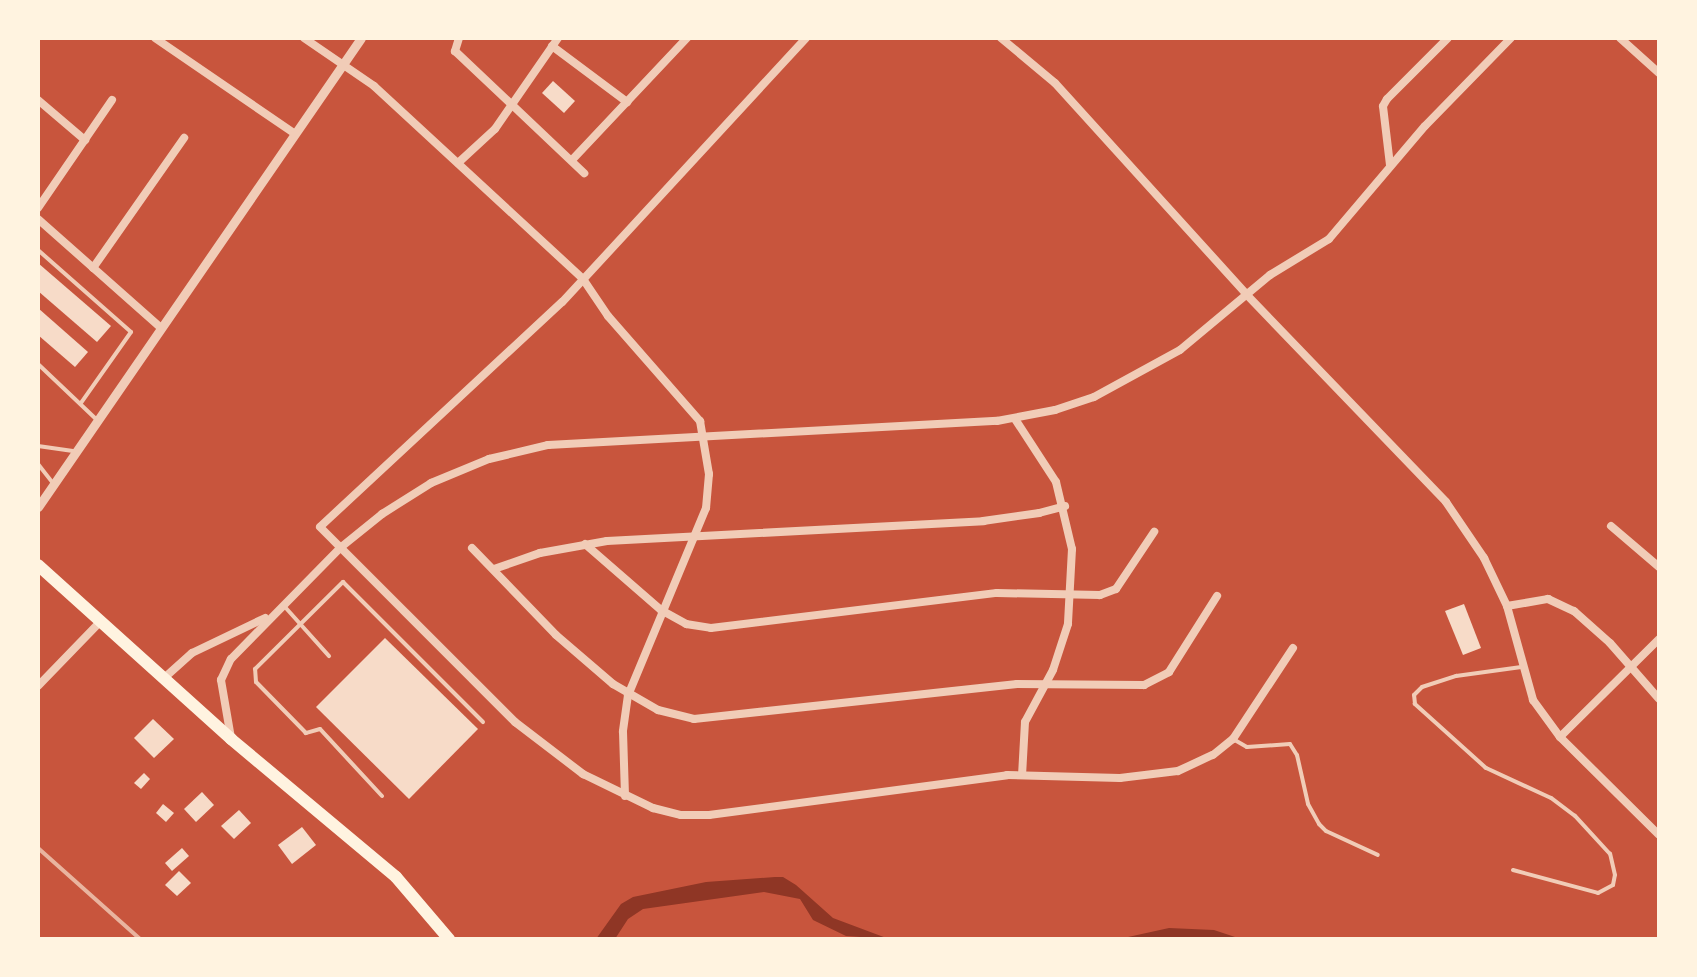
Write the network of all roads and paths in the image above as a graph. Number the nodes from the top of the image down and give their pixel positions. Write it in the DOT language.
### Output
graph roads {
  1 [pos="155,38"];
  2 [pos="304,38"];
  3 [pos="361,38"];
  4 [pos="459,38"];
  5 [pos="687,38"];
  6 [pos="806,38"];
  7 [pos="1001,38"];
  8 [pos="1448,38"];
  9 [pos="1511,38"];
  10 [pos="1620,38"];
  11 [pos="555,42"];
  12 [pos="343,65"];
  13 [pos="1659,73"];
  14 [pos="38,100"];
  15 [pos="112,100"];
  16 [pos="627,102"];
  17 [pos="513,104"];
  18 [pos="295,134"];
  19 [pos="184,138"];
  20 [pos="85,140"];
  21 [pos="572,160"];
  22 [pos="458,163"];
  23 [pos="1390,165"];
  24 [pos="584,173"];
  25 [pos="38,208"];
  26 [pos="38,219"];
  27 [pos="38,250"];
  28 [pos="93,268"];
  29 [pos="583,279"];
  30 [pos="1247,295"];
  31 [pos="161,328"];
  32 [pos="38,364"];
  33 [pos="81,403"];
  34 [pos="1015,419"];
  35 [pos="98,421"];
  36 [pos="704,436"];
  37 [pos="38,446"];
  38 [pos="76,451"];
  39 [pos="38,464"];
  40 [pos="54,484"];
  41 [pos="1065,506"];
  42 [pos="38,507"];
  43 [pos="1611,526"];
  44 [pos="1154,532"];
  45 [pos="696,534"];
  46 [pos="585,544"];
  47 [pos="340,548"];
  48 [pos="472,548"];
  49 [pos="38,565"];
  50 [pos="1659,567"];
  51 [pos="494,569"];
  52 [pos="1071,596"];
  53 [pos="1217,596"];
  54 [pos="282,604"];
  55 [pos="1507,606"];
  56 [pos="661,610"];
  57 [pos="273,614"];
  58 [pos="100,622"];
  59 [pos="299,624"];
  60 [pos="1659,639"];
  61 [pos="1293,648"];
  62 [pos="329,656"];
  63 [pos="1521,667"];
  64 [pos="1631,667"];
  65 [pos="163,679"];
  66 [pos="1047,684"];
  67 [pos="38,686"];
  68 [pos="628,695"];
  69 [pos="1659,699"];
  70 [pos="483,722"];
  71 [pos="1560,737"];
  72 [pos="231,739"];
  73 [pos="1233,739"];
  74 [pos="1022,775"];
  75 [pos="382,796"];
  76 [pos="625,796"];
  77 [pos="1659,835"];
  78 [pos="1378,855"];
  79 [pos="1513,870"];
  80 [pos="449,939"];
  1 -- 18 [label="street"];
  2 -- 12 [label="street"];
  3 -- 12 [label="street"];
  4 -- 17 [label="street"];
  5 -- 16 [label="street"];
  6 -- 29 [label="street"];
  7 -- 30 [label="street"];
  8 -- 23 [label="street"];
  9 -- 23 [label="street"];
  10 -- 13 [label="street"];
  11 -- 16 [label="street"];
  11 -- 17 [label="street"];
  12 -- 18 [label="street"];
  12 -- 22 [label="street"];
  14 -- 20 [label="street"];
  15 -- 20 [label="street"];
  16 -- 21 [label="street"];
  17 -- 21 [label="street"];
  17 -- 22 [label="street"];
  18 -- 31 [label="street"];
  19 -- 28 [label="street"];
  20 -- 25 [label="street"];
  21 -- 24 [label="street"];
  22 -- 29 [label="street"];
  23 -- 30 [label="street"];
  26 -- 28 [label="street"];
  27 -- 33 [label="lane"];
  28 -- 31 [label="street"];
  29 -- 36 [label="street"];
  29 -- 47 [label="street"];
  30 -- 34 [label="street"];
  30 -- 55 [label="street"];
  31 -- 35 [label="street"];
  32 -- 33 [label="lane"];
  33 -- 35 [label="lane"];
  34 -- 36 [label="street"];
  34 -- 41 [label="street"];
  35 -- 38 [label="street"];
  36 -- 45 [label="street"];
  36 -- 47 [label="street"];
  37 -- 38 [label="lane"];
  38 -- 40 [label="street"];
  39 -- 40 [label="lane"];
  40 -- 42 [label="street"];
  41 -- 45 [label="street"];
  41 -- 52 [label="street"];
  43 -- 50 [label="street"];
  44 -- 52 [label="street"];
  45 -- 46 [label="street"];
  45 -- 56 [label="street"];
  46 -- 51 [label="street"];
  46 -- 56 [label="street"];
  47 -- 54 [label="street"];
  47 -- 76 [label="street"];
  48 -- 51 [label="street"];
  49 -- 58 [label="main road"];
  51 -- 68 [label="street"];
  52 -- 56 [label="street"];
  52 -- 66 [label="street"];
  53 -- 66 [label="street"];
  54 -- 57 [label="street"];
  54 -- 59 [label="lane"];
  55 -- 63 [label="street"];
  55 -- 64 [label="street"];
  56 -- 68 [label="street"];
  57 -- 65 [label="street"];
  57 -- 72 [label="street"];
  58 -- 65 [label="main road"];
  58 -- 67 [label="street"];
  59 -- 62 [label="lane"];
  59 -- 70 [label="lane"];
  59 -- 75 [label="lane"];
  60 -- 64 [label="street"];
  61 -- 73 [label="street"];
  63 -- 71 [label="street"];
  63 -- 79 [label="lane"];
  64 -- 69 [label="street"];
  64 -- 71 [label="street"];
  65 -- 72 [label="main road"];
  66 -- 68 [label="street"];
  66 -- 74 [label="street"];
  68 -- 76 [label="street"];
  71 -- 77 [label="street"];
  72 -- 80 [label="main road"];
  73 -- 74 [label="street"];
  73 -- 78 [label="lane"];
  74 -- 76 [label="street"];
}
